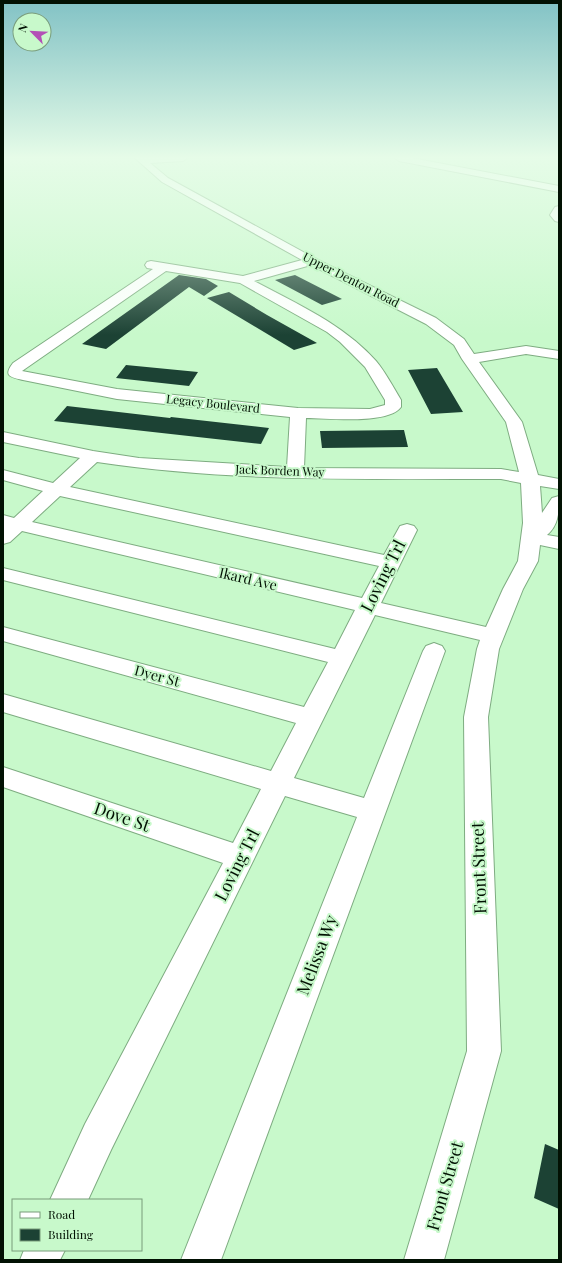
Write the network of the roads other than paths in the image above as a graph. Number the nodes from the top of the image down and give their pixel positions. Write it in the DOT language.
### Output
graph roads {
  1 [pos="231,217"];
  2 [pos="312,262"];
  3 [pos="244,280"];
  4 [pos="559,355"];
  5 [pos="469,359"];
  6 [pos="298,413"];
  7 [pos="3,437"];
  8 [pos="93,456"];
  9 [pos="295,472"];
  10 [pos="3,475"];
  11 [pos="530,478"];
  12 [pos="559,484"];
  13 [pos="55,489"];
  14 [pos="559,502"];
  15 [pos="7,528"];
  16 [pos="406,530"];
  17 [pos="531,538"];
  18 [pos="559,543"];
  19 [pos="390,562"];
  20 [pos="3,574"];
  21 [pos="368,606"];
  22 [pos="3,634"];
  23 [pos="494,636"];
  24 [pos="434,651"];
  25 [pos="342,658"];
  26 [pos="3,703"];
  27 [pos="311,718"];
  28 [pos="3,778"];
  29 [pos="278,784"];
  30 [pos="372,811"];
  31 [pos="240,857"];
  32 [pos="69,1199"];
  33 [pos="44,1251"];
  34 [pos="40,1260"];
  35 [pos="201,1260"];
  36 [pos="424,1260"];
  1 -- 2 [label="street, Upper Denton Road"];
  2 -- 3 [label="street"];
  2 -- 5 [label="street, Upper Denton Road"];
  3 -- 6 [label="street, Legacy Boulevard"];
  3 -- 6 [label="street, Legacy Boulevard"];
  4 -- 5 [label="street"];
  5 -- 11 [label="street, Upper Denton Road"];
  6 -- 9 [label="street"];
  7 -- 8 [label="street, Jack Borden Way"];
  8 -- 9 [label="street, Jack Borden Way"];
  8 -- 13 [label="street"];
  9 -- 11 [label="street, Jack Borden Way"];
  10 -- 13 [label="street"];
  11 -- 12 [label="street, Jack Borden Way"];
  11 -- 17 [label="street, Front Street"];
  13 -- 15 [label="street"];
  13 -- 19 [label="street"];
  14 -- 17 [label="street"];
  15 -- 21 [label="street, Ikard Ave"];
  16 -- 19 [label="street, Loving Trl"];
  17 -- 18 [label="street"];
  17 -- 23 [label="street, Front Street"];
  19 -- 21 [label="street, Loving Trl"];
  20 -- 25 [label="street"];
  21 -- 23 [label="street, Ikard Ave"];
  21 -- 25 [label="street, Loving Trl"];
  22 -- 27 [label="street, Dyer St"];
  23 -- 36 [label="street, Front Street"];
  24 -- 30 [label="street, Melissa Wy"];
  25 -- 27 [label="street, Loving Trl"];
  26 -- 29 [label="street"];
  27 -- 29 [label="street, Loving Trl"];
  28 -- 31 [label="street, Dove St"];
  29 -- 30 [label="street"];
  29 -- 31 [label="street, Loving Trl"];
  30 -- 35 [label="street, Melissa Wy"];
  31 -- 32 [label="street, Loving Trl"];
  33 -- 34 [label="street"];
}
